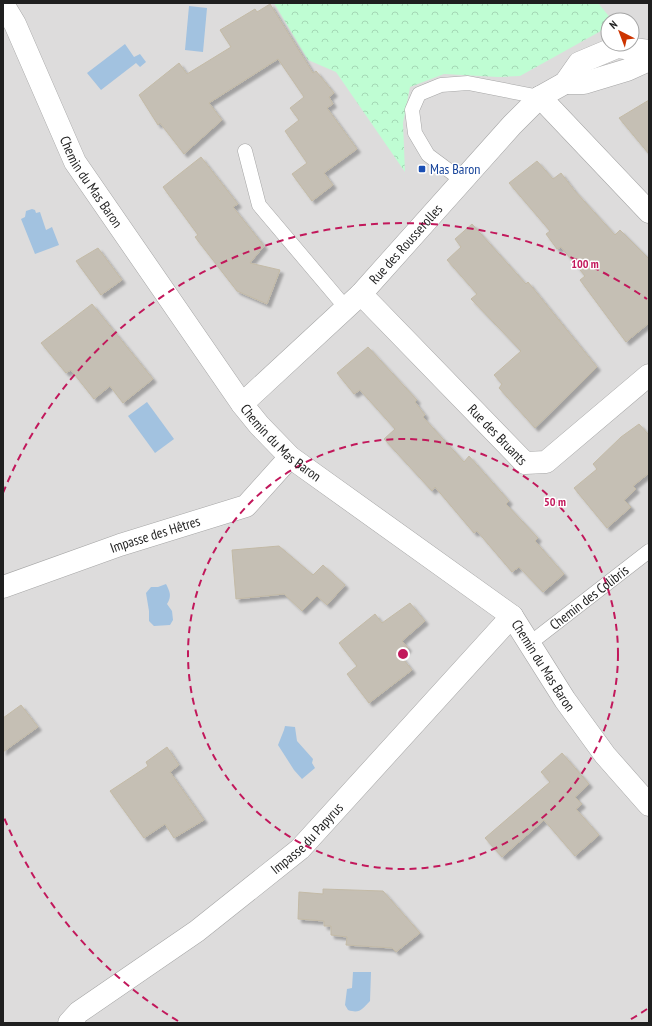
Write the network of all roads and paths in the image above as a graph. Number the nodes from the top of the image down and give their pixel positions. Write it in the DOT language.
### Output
graph roads {
  1 [pos="3,4"];
  2 [pos="9,27"];
  3 [pos="649,51"];
  4 [pos="649,60"];
  5 [pos="565,83"];
  6 [pos="540,97"];
  7 [pos="245,151"];
  8 [pos="463,181"];
  9 [pos="649,212"];
  10 [pos="353,301"];
  11 [pos="649,375"];
  12 [pos="242,404"];
  13 [pos="290,457"];
  14 [pos="649,551"];
  15 [pos="3,586"];
  16 [pos="512,616"];
  17 [pos="529,644"];
  18 [pos="649,805"];
  19 [pos="69,1023"];
  1 -- 2 [label="street, Chemin du Mas Baron"];
  2 -- 12 [label="street, Chemin du Mas Baron"];
  3 -- 5 [label="street, Rue des Rousserolles"];
  4 -- 5 [label="street, Rue des Rousserolles"];
  5 -- 6 [label="street, Rue des Rousserolles"];
  6 -- 8 [label="street, Rue des Rousserolles"];
  6 -- 8 [label="lane"];
  6 -- 9 [label="street"];
  7 -- 10 [label="lane"];
  8 -- 10 [label="street, Rue des Rousserolles"];
  10 -- 11 [label="street, Rue des Bruants"];
  10 -- 12 [label="street, Rue des Rousserolles"];
  12 -- 13 [label="street, Chemin du Mas Baron"];
  13 -- 15 [label="street, Impasse des Hêtres"];
  13 -- 16 [label="street, Chemin du Mas Baron"];
  14 -- 17 [label="lane, Chemin des Colibris"];
  16 -- 17 [label="street, Chemin du Mas Baron"];
  16 -- 19 [label="street, Impasse du Papyrus"];
  17 -- 18 [label="street, Chemin du Mas Baron"];
}
